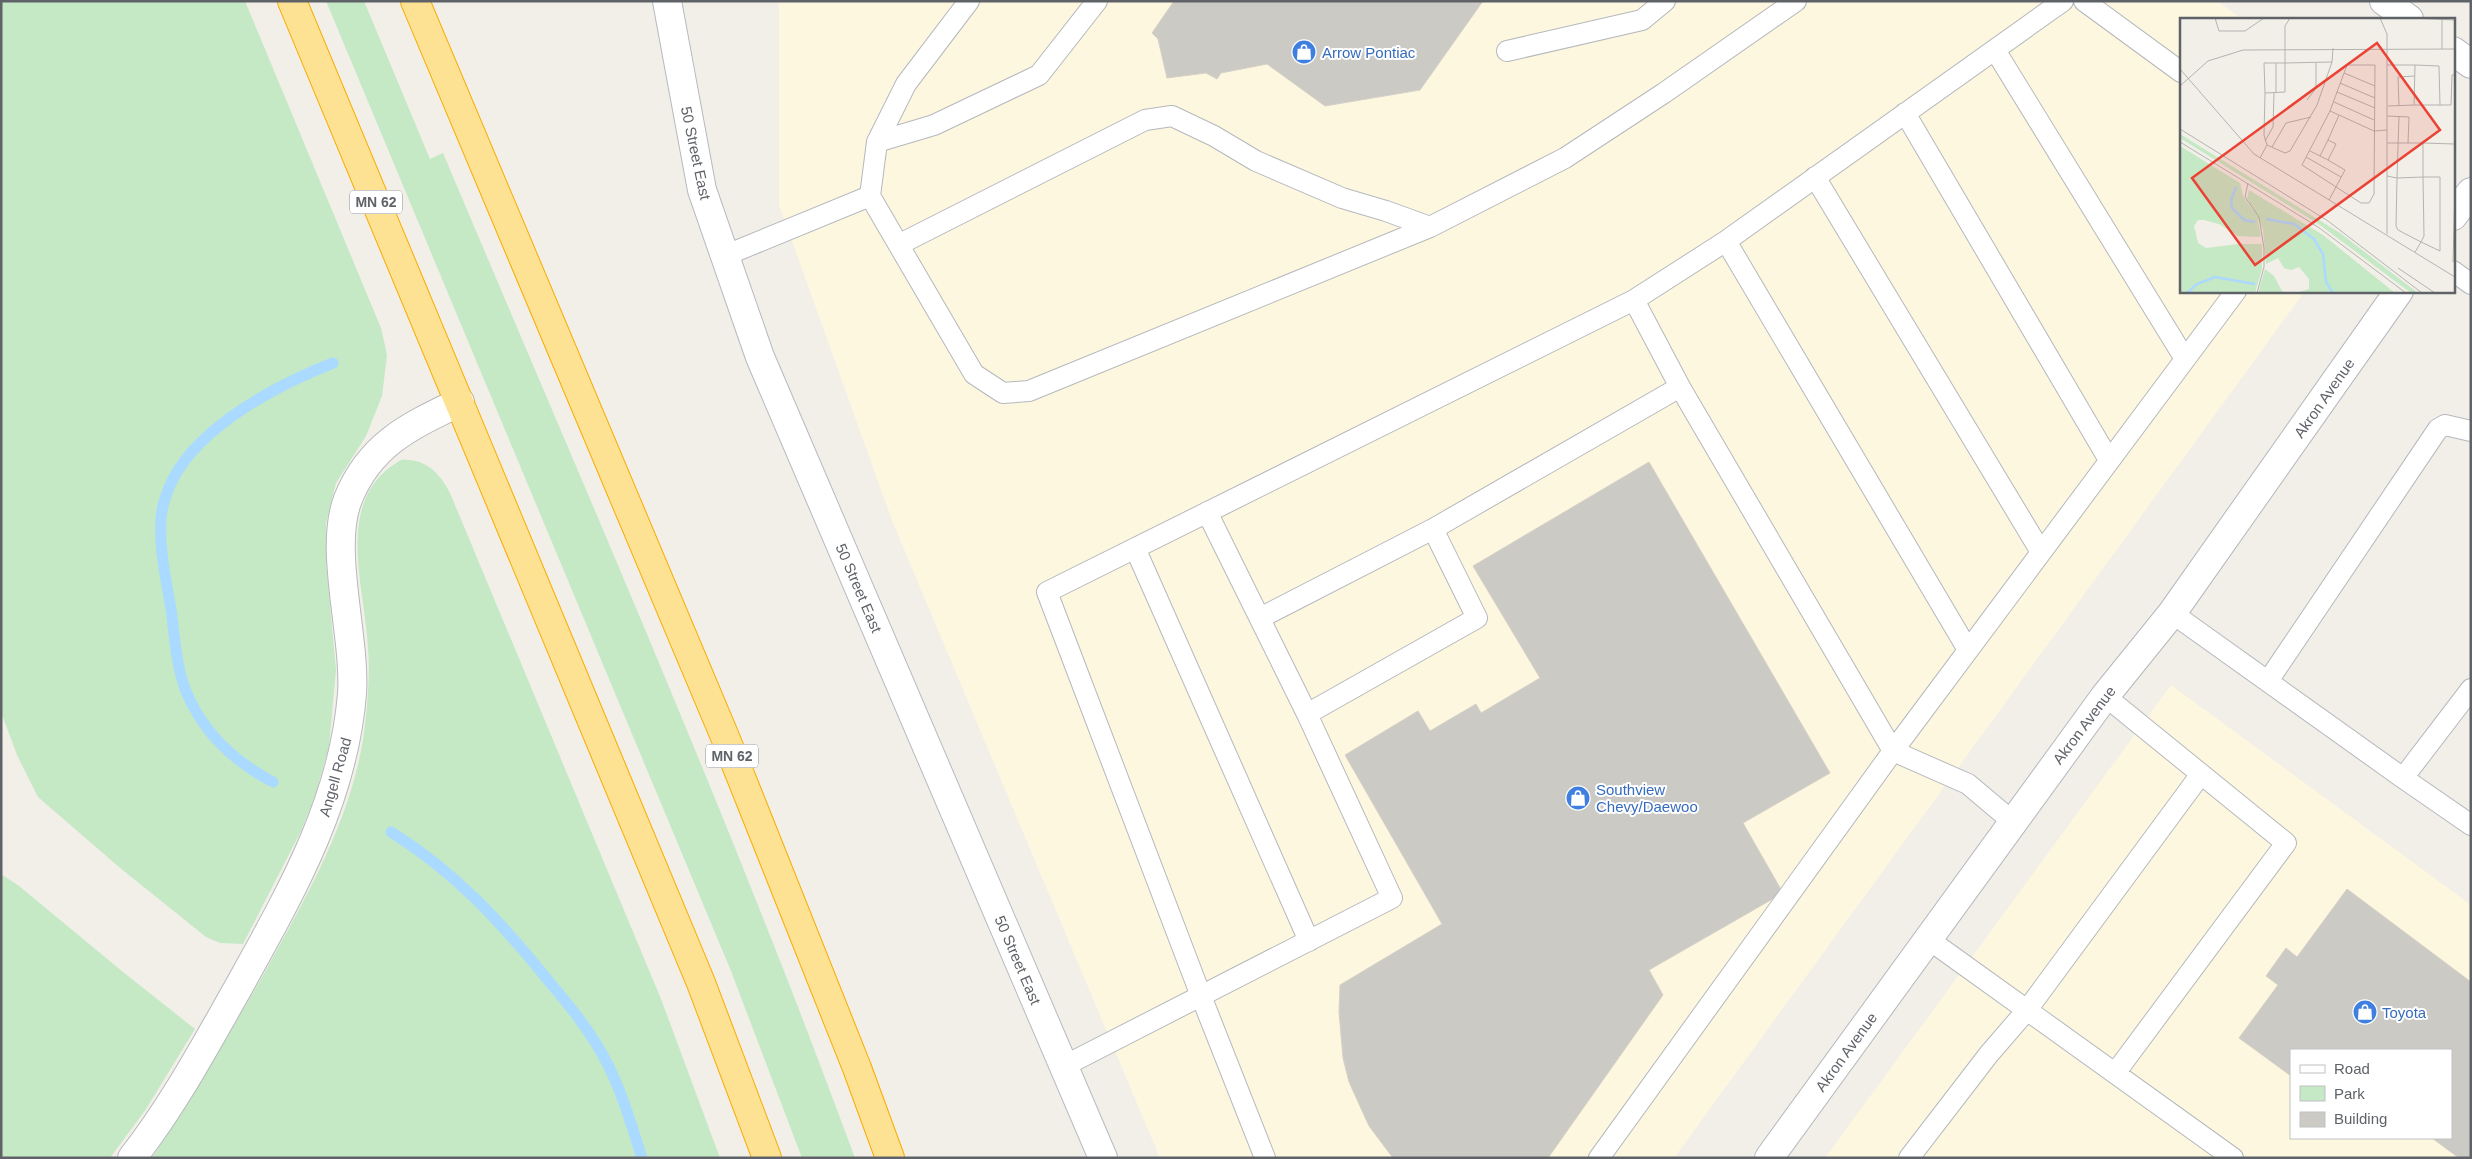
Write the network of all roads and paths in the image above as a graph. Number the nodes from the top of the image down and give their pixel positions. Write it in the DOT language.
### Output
graph roads {
  1 [pos="292,1"];
  2 [pos="415,1"];
  3 [pos="666,1"];
  4 [pos="969,1"];
  5 [pos="1097,1"];
  6 [pos="1665,1"];
  7 [pos="1796,1"];
  8 [pos="2063,1"];
  9 [pos="2084,1"];
  10 [pos="2384,1"];
  11 [pos="2407,18"];
  12 [pos="1995,50"];
  13 [pos="1506,52"];
  14 [pos="2454,52"];
  15 [pos="2471,64"];
  16 [pos="2180,71"];
  17 [pos="1905,114"];
  18 [pos="877,142"];
  19 [pos="1815,177"];
  20 [pos="2471,192"];
  21 [pos="870,196"];
  22 [pos="2454,215"];
  23 [pos="1430,227"];
  24 [pos="1726,241"];
  25 [pos="900,244"];
  26 [pos="724,256"];
  27 [pos="2454,272"];
  28 [pos="2471,284"];
  29 [pos="2235,292"];
  30 [pos="2398,292"];
  31 [pos="1634,300"];
  32 [pos="2185,359"];
  33 [pos="1680,387"];
  34 [pos="460,402"];
  35 [pos="2471,431"];
  36 [pos="2110,460"];
  37 [pos="1207,512"];
  38 [pos="1433,529"];
  39 [pos="1135,548"];
  40 [pos="2041,552"];
  41 [pos="2172,613"];
  42 [pos="1260,618"];
  43 [pos="1968,650"];
  44 [pos="2268,681"];
  45 [pos="2471,689"];
  46 [pos="2105,696"];
  47 [pos="1307,714"];
  48 [pos="1893,751"];
  49 [pos="2201,774"];
  50 [pos="2403,778"];
  51 [pos="2013,822"];
  52 [pos="2471,825"];
  53 [pos="1928,939"];
  54 [pos="1309,941"];
  55 [pos="1201,996"];
  56 [pos="2027,1010"];
  57 [pos="1064,1066"];
  58 [pos="2116,1072"];
  59 [pos="132,1158"];
  60 [pos="767,1158"];
  61 [pos="890,1158"];
  62 [pos="1103,1158"];
  63 [pos="1265,1158"];
  64 [pos="1599,1158"];
  65 [pos="1769,1158"];
  66 [pos="1908,1158"];
  67 [pos="2233,1158"];
  1 -- 34 [label="highway, MN 62"];
  2 -- 61 [label="highway, MN 62"];
  3 -- 26 [label="street, 50 Street East"];
  4 -- 18 [label="lane"];
  5 -- 18 [label="lane"];
  6 -- 13 [label="lane"];
  7 -- 23 [label="lane"];
  8 -- 12 [label="lane"];
  9 -- 16 [label="lane"];
  10 -- 11 [label="street"];
  12 -- 17 [label="lane"];
  12 -- 32 [label="lane"];
  14 -- 15 [label="street"];
  17 -- 19 [label="lane"];
  17 -- 36 [label="lane"];
  18 -- 21 [label="lane"];
  19 -- 24 [label="lane"];
  19 -- 40 [label="lane"];
  20 -- 22 [label="street"];
  21 -- 25 [label="lane"];
  21 -- 26 [label="lane"];
  23 -- 25 [label="lane"];
  23 -- 25 [label="lane"];
  24 -- 31 [label="lane"];
  24 -- 43 [label="lane"];
  26 -- 57 [label="street, 50 Street East"];
  27 -- 28 [label="lane"];
  29 -- 32 [label="lane"];
  30 -- 41 [label="street, Akron Avenue"];
  31 -- 33 [label="lane"];
  31 -- 37 [label="lane"];
  32 -- 36 [label="lane"];
  33 -- 38 [label="lane"];
  33 -- 48 [label="lane"];
  34 -- 59 [label="street, Angell Road"];
  34 -- 60 [label="highway, MN 62"];
  35 -- 44 [label="lane"];
  36 -- 40 [label="lane"];
  37 -- 39 [label="lane"];
  37 -- 42 [label="lane"];
  38 -- 42 [label="lane"];
  38 -- 47 [label="lane"];
  39 -- 54 [label="lane"];
  39 -- 55 [label="lane"];
  40 -- 43 [label="lane"];
  41 -- 44 [label="lane"];
  41 -- 46 [label="street, Akron Avenue"];
  42 -- 47 [label="lane"];
  43 -- 48 [label="lane"];
  44 -- 50 [label="lane"];
  45 -- 50 [label="lane"];
  46 -- 49 [label="lane"];
  46 -- 51 [label="street, Akron Avenue"];
  47 -- 54 [label="lane"];
  48 -- 51 [label="lane"];
  48 -- 64 [label="lane"];
  49 -- 56 [label="lane"];
  49 -- 58 [label="lane"];
  50 -- 52 [label="lane"];
  51 -- 53 [label="street, Akron Avenue"];
  53 -- 56 [label="lane"];
  53 -- 65 [label="street, Akron Avenue"];
  54 -- 55 [label="lane"];
  55 -- 57 [label="lane"];
  55 -- 63 [label="lane"];
  56 -- 58 [label="lane"];
  56 -- 66 [label="lane"];
  57 -- 62 [label="street, 50 Street East"];
  58 -- 67 [label="lane"];
}
